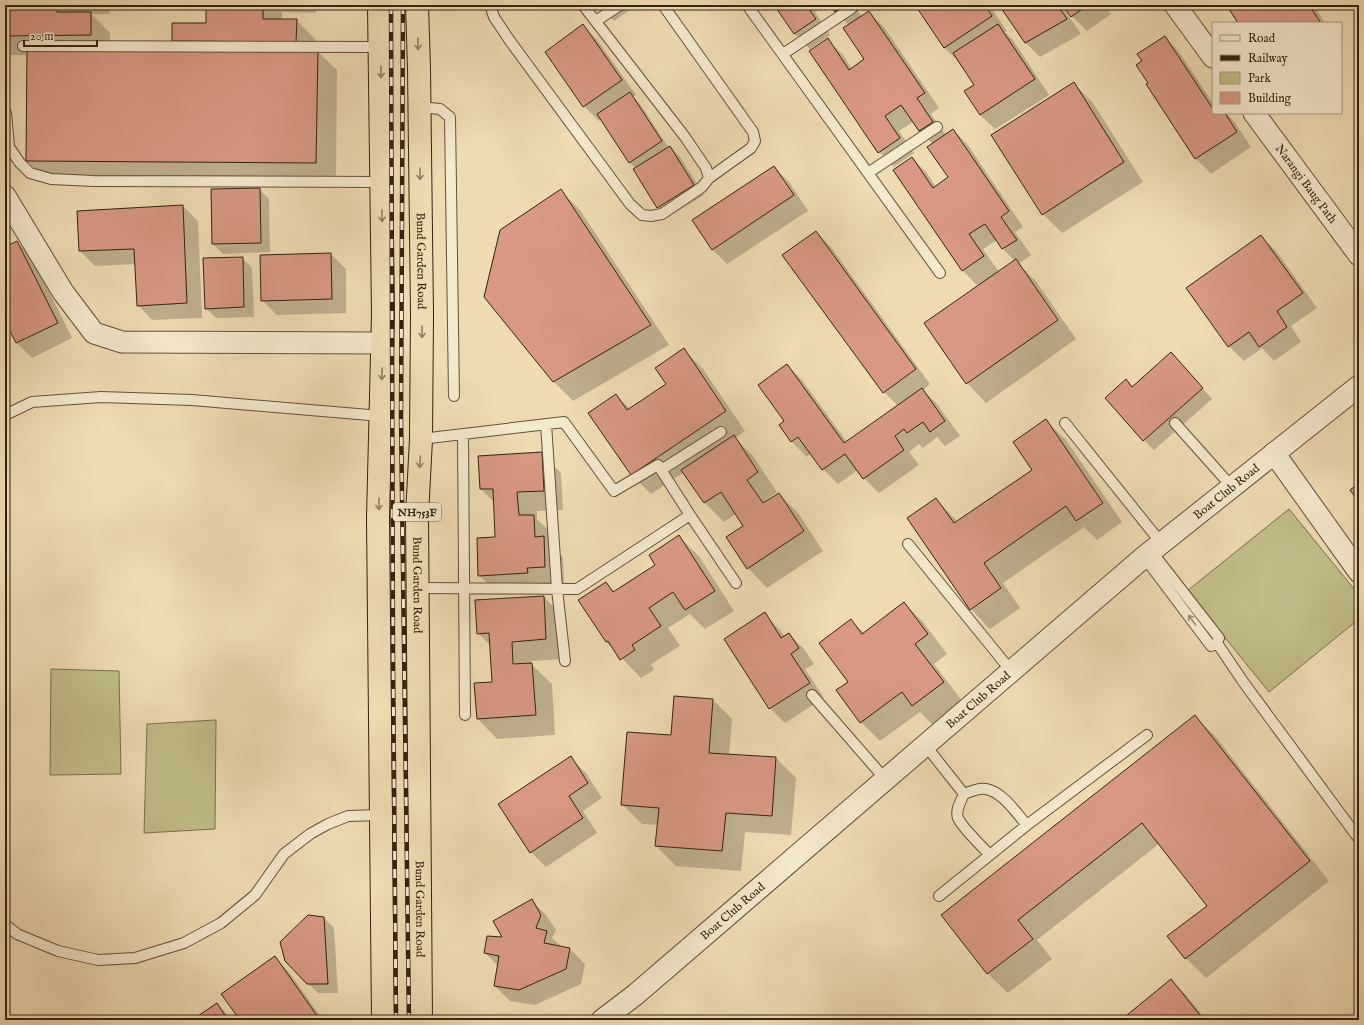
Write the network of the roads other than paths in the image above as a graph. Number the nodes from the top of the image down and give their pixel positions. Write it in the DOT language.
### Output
graph roads {
  1 [pos="379,5"];
  2 [pos="417,5"];
  3 [pos="490,5"];
  4 [pos="583,5"];
  5 [pos="620,5"];
  6 [pos="663,5"];
  7 [pos="747,5"];
  8 [pos="1175,5"];
  9 [pos="852,8"];
  10 [pos="596,21"];
  11 [pos="23,46"];
  12 [pos="380,47"];
  13 [pos="783,54"];
  14 [pos="1212,56"];
  15 [pos="419,107"];
  16 [pos="6,112"];
  17 [pos="1255,114"];
  18 [pos="937,127"];
  19 [pos="868,173"];
  20 [pos="709,178"];
  21 [pos="382,182"];
  22 [pos="5,196"];
  23 [pos="1359,255"];
  24 [pos="940,273"];
  25 [pos="383,343"];
  26 [pos="1359,386"];
  27 [pos="454,396"];
  28 [pos="5,415"];
  29 [pos="381,416"];
  30 [pos="1065,423"];
  31 [pos="1175,423"];
  32 [pos="546,424"];
  33 [pos="721,432"];
  34 [pos="463,434"];
  35 [pos="421,439"];
  36 [pos="1274,453"];
  37 [pos="661,470"];
  38 [pos="1232,487"];
  39 [pos="690,515"];
  40 [pos="908,544"];
  41 [pos="1152,551"];
  42 [pos="1359,572"];
  43 [pos="736,583"];
  44 [pos="418,588"];
  45 [pos="464,588"];
  46 [pos="557,589"];
  47 [pos="565,661"];
  48 [pos="1012,672"];
  49 [pos="812,695"];
  50 [pos="465,715"];
  51 [pos="1147,734"];
  52 [pos="926,746"];
  53 [pos="886,780"];
  54 [pos="964,794"];
  55 [pos="381,815"];
  56 [pos="1027,825"];
  57 [pos="1359,839"];
  58 [pos="990,855"];
  59 [pos="939,896"];
  60 [pos="5,924"];
  61 [pos="605,1019"];
  62 [pos="382,1020"];
  63 [pos="421,1020"];
  1 -- 12 [label="highway, NH753F"];
  2 -- 15 [label="highway, Bund Garden Road / NH753F, one-way"];
  3 -- 20 [label="lane"];
  4 -- 10 [label="lane"];
  5 -- 10 [label="lane"];
  6 -- 20 [label="lane"];
  7 -- 13 [label="lane"];
  8 -- 14 [label="street"];
  9 -- 13 [label="lane"];
  10 -- 20 [label="lane"];
  11 -- 12 [label="lane"];
  12 -- 21 [label="highway, NH753F, one-way"];
  13 -- 19 [label="lane"];
  15 -- 27 [label="lane"];
  15 -- 35 [label="highway, Bund Garden Road / NH753F, one-way"];
  16 -- 21 [label="lane"];
  17 -- 23 [label="street, Narangi Baug Path"];
  18 -- 19 [label="lane"];
  19 -- 24 [label="lane"];
  21 -- 25 [label="highway, NH753F, one-way"];
  22 -- 25 [label="street"];
  25 -- 29 [label="highway, NH753F, one-way"];
  26 -- 36 [label="street, Boat Club Road"];
  28 -- 29 [label="lane"];
  29 -- 55 [label="highway, NH753F, one-way"];
  30 -- 41 [label="lane"];
  31 -- 38 [label="lane"];
  32 -- 34 [label="lane"];
  32 -- 37 [label="lane"];
  32 -- 46 [label="lane"];
  33 -- 37 [label="lane"];
  34 -- 35 [label="lane"];
  34 -- 45 [label="lane"];
  35 -- 44 [label="highway, Bund Garden Road / NH753F, one-way"];
  36 -- 38 [label="street, Boat Club Road"];
  36 -- 42 [label="street"];
  37 -- 39 [label="lane"];
  38 -- 41 [label="street, Boat Club Road"];
  39 -- 43 [label="lane"];
  39 -- 46 [label="lane"];
  40 -- 48 [label="lane"];
  41 -- 48 [label="street, Boat Club Road"];
  41 -- 57 [label="lane"];
  44 -- 45 [label="lane"];
  44 -- 63 [label="highway, Bund Garden Road / NH753F"];
  45 -- 46 [label="lane"];
  45 -- 50 [label="lane"];
  46 -- 47 [label="lane"];
  48 -- 52 [label="street, Boat Club Road"];
  49 -- 53 [label="lane"];
  51 -- 56 [label="lane"];
  52 -- 53 [label="street, Boat Club Road"];
  52 -- 54 [label="lane"];
  53 -- 61 [label="street, Boat Club Road"];
  54 -- 56 [label="lane"];
  54 -- 58 [label="lane"];
  55 -- 60 [label="lane"];
  55 -- 62 [label="highway, NH753F"];
  56 -- 58 [label="lane"];
  58 -- 59 [label="lane"];
}
